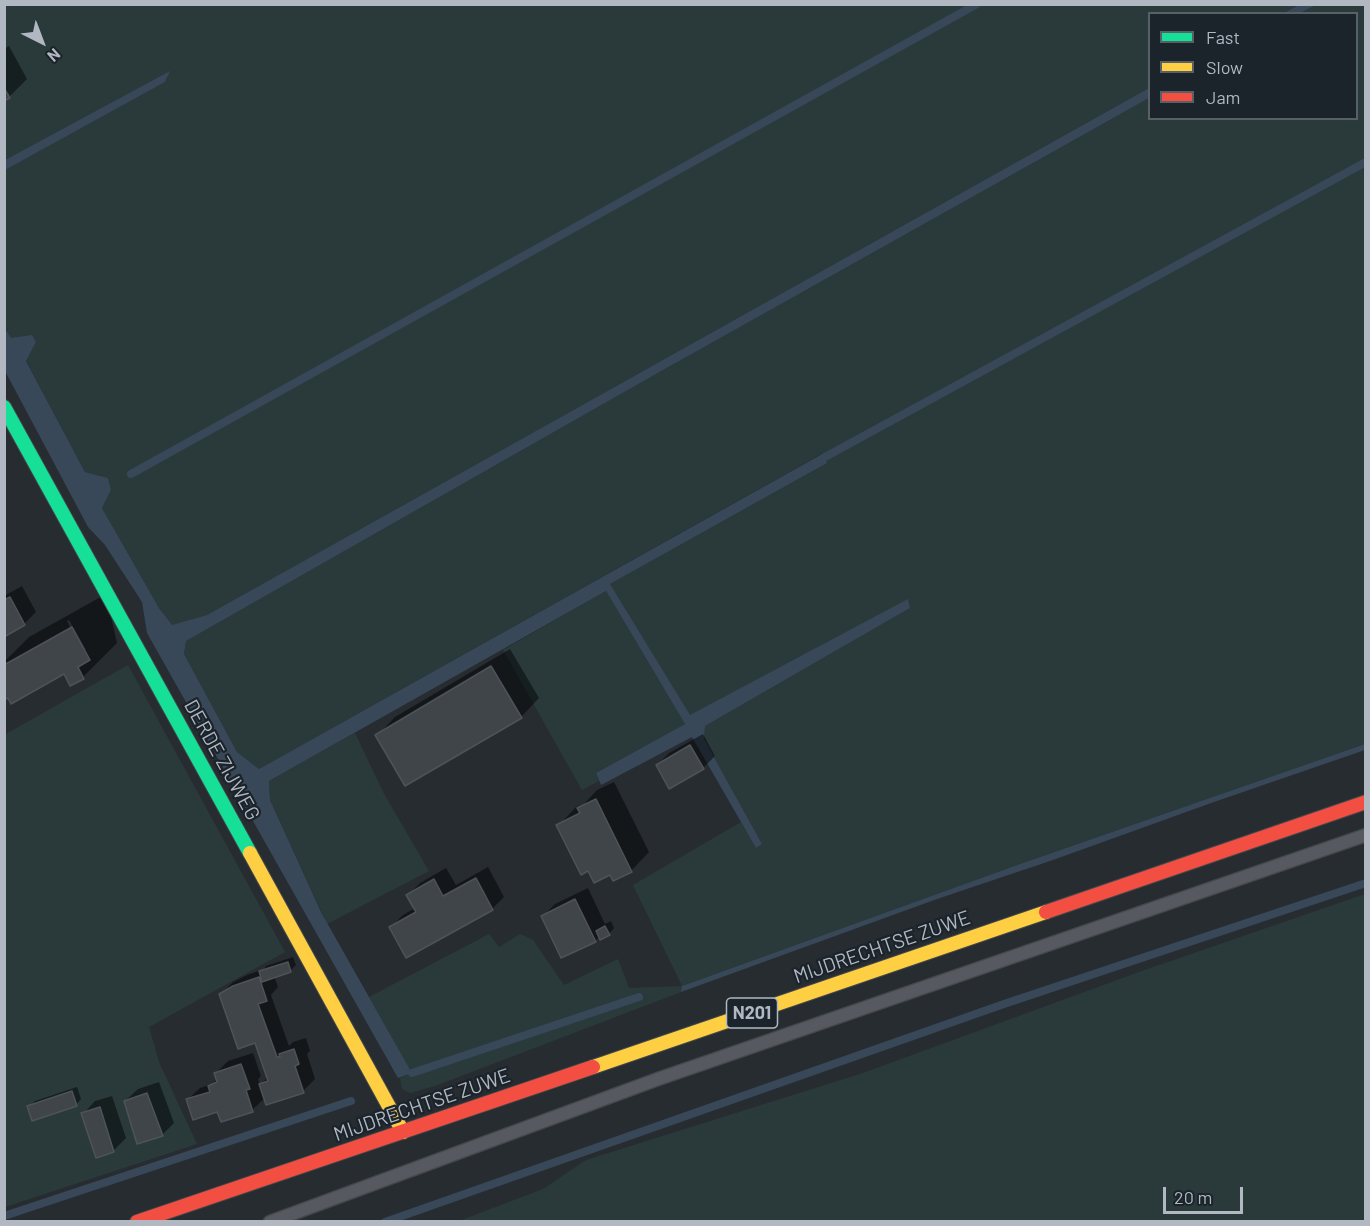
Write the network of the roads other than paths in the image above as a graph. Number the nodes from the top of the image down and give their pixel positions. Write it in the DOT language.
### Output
graph roads {
  1 [pos="4,407"];
  2 [pos="1365,802"];
  3 [pos="1365,835"];
  4 [pos="403,1132"];
  5 [pos="137,1221"];
  6 [pos="270,1221"];
  1 -- 4 [label="main road, DERDE ZIJWEG"];
  2 -- 4 [label="main road, MIJDRECHTSE ZUWE / N201"];
  3 -- 6 [label="lane"];
  4 -- 5 [label="main road, MIJDRECHTSE ZUWE / N201"];
}
